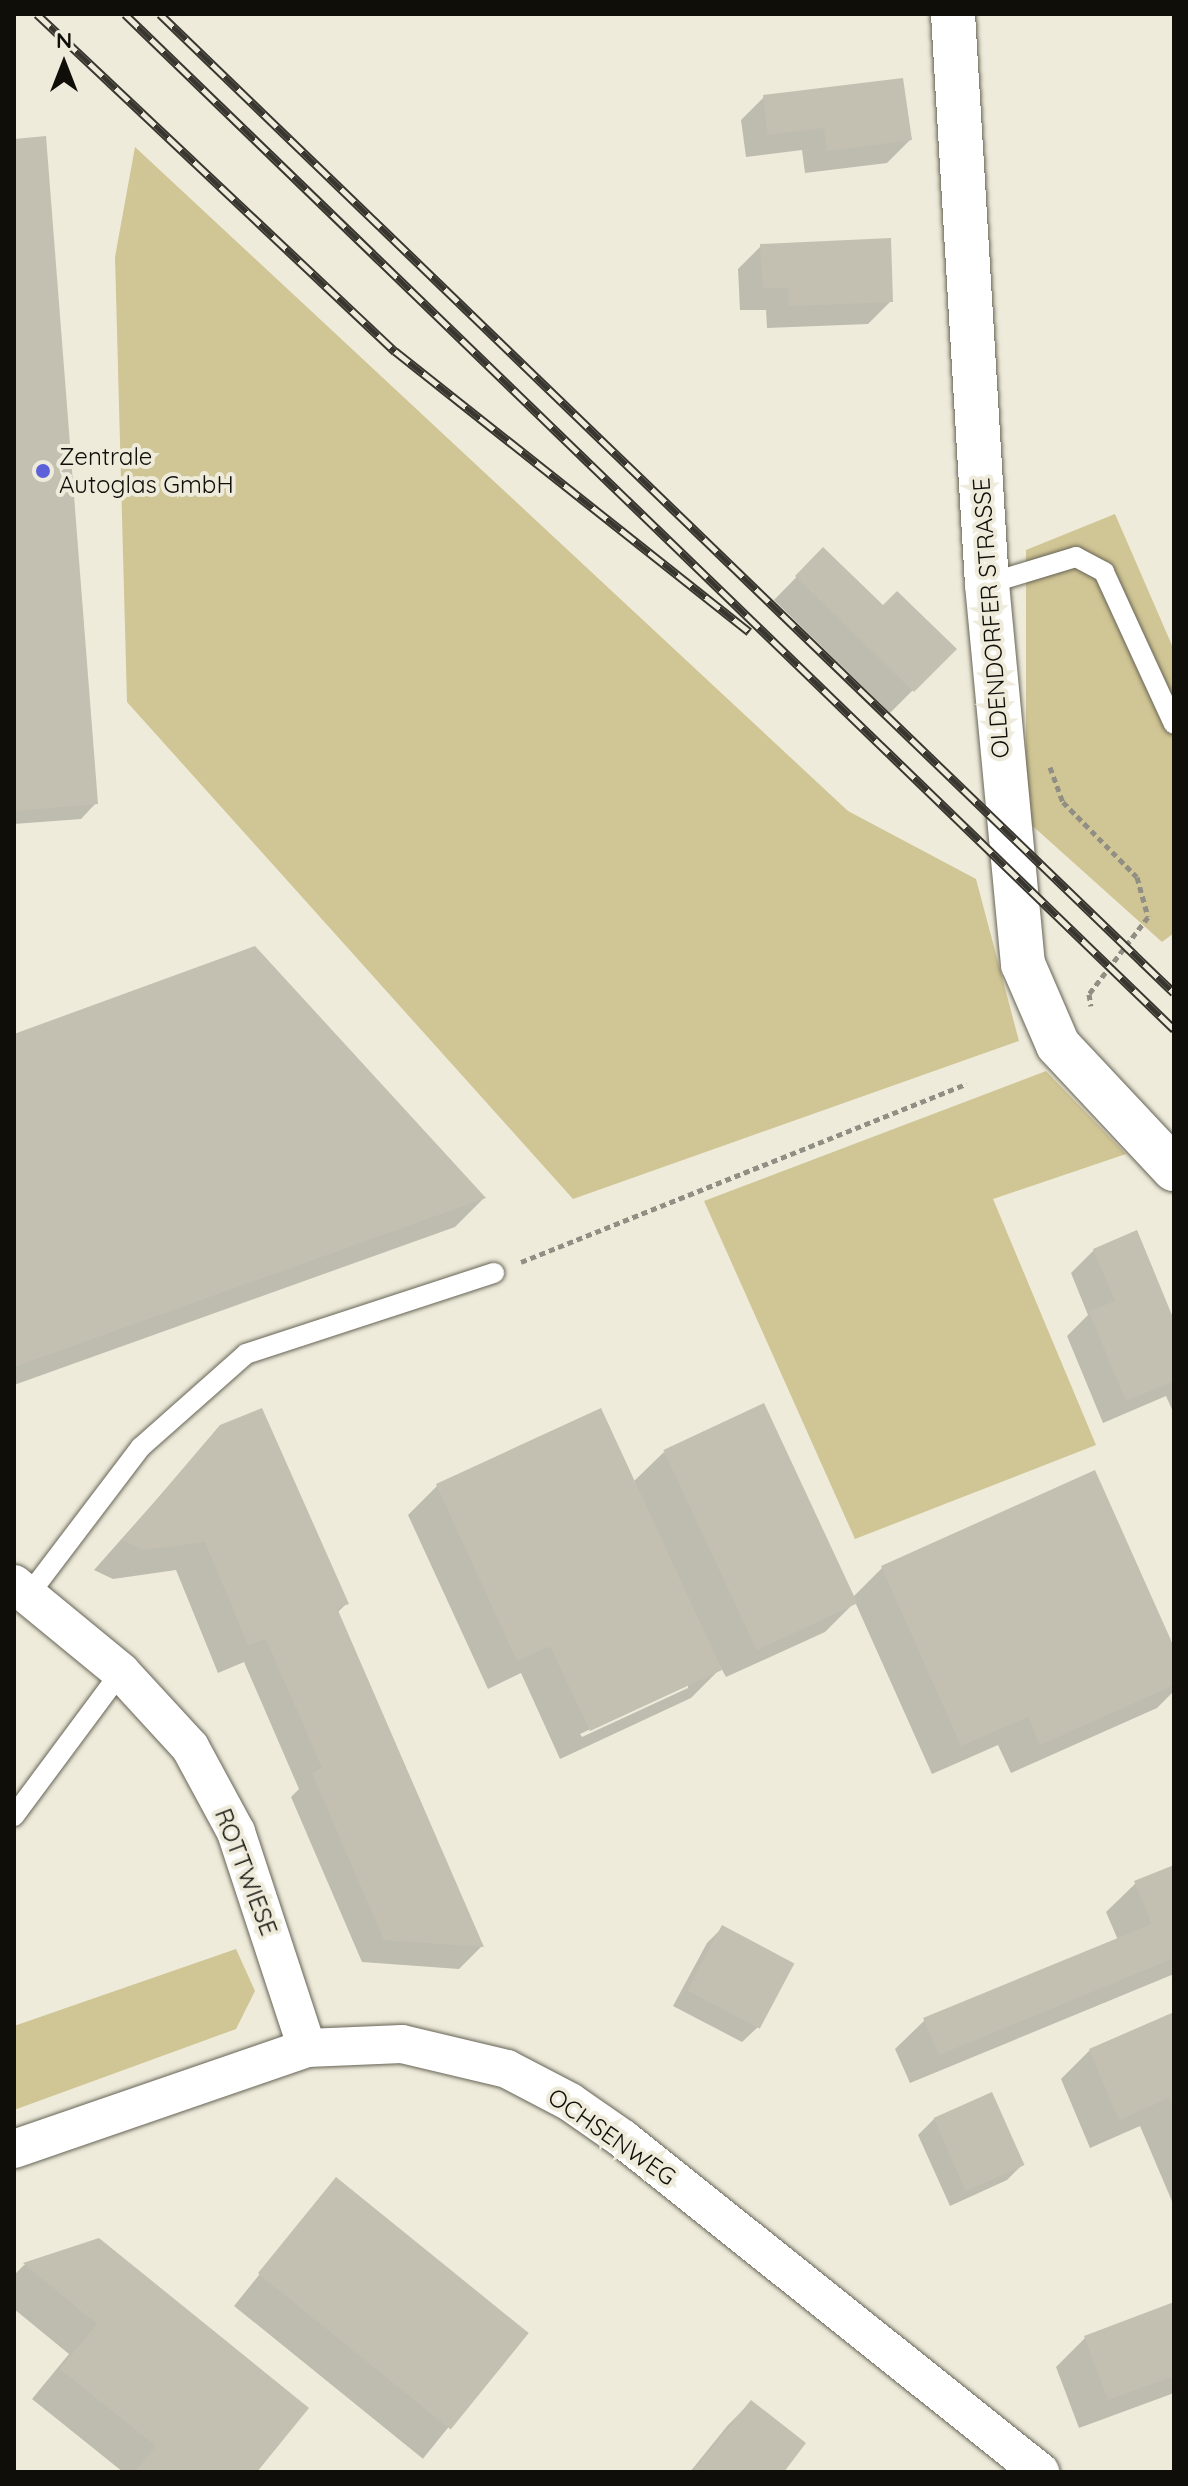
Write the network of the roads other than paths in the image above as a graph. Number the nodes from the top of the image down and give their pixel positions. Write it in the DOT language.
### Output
graph roads {
  1 [pos="953,14"];
  2 [pos="987,584"];
  3 [pos="1174,724"];
  4 [pos="1174,1169"];
  5 [pos="494,1273"];
  6 [pos="21,1591"];
  7 [pos="121,1672"];
  8 [pos="14,1816"];
  9 [pos="307,2048"];
  10 [pos="14,2149"];
  11 [pos="1040,2472"];
  1 -- 2 [label="main road, OLDENDORFER STRASSE"];
  2 -- 3 [label="lane"];
  2 -- 4 [label="main road, OLDENDORFER STRASSE"];
  5 -- 6 [label="lane"];
  6 -- 7 [label="street, ROTTWIESE"];
  7 -- 8 [label="lane"];
  7 -- 9 [label="street, ROTTWIESE"];
  9 -- 10 [label="street, OCHSENWEG"];
  9 -- 11 [label="street, OCHSENWEG"];
}
